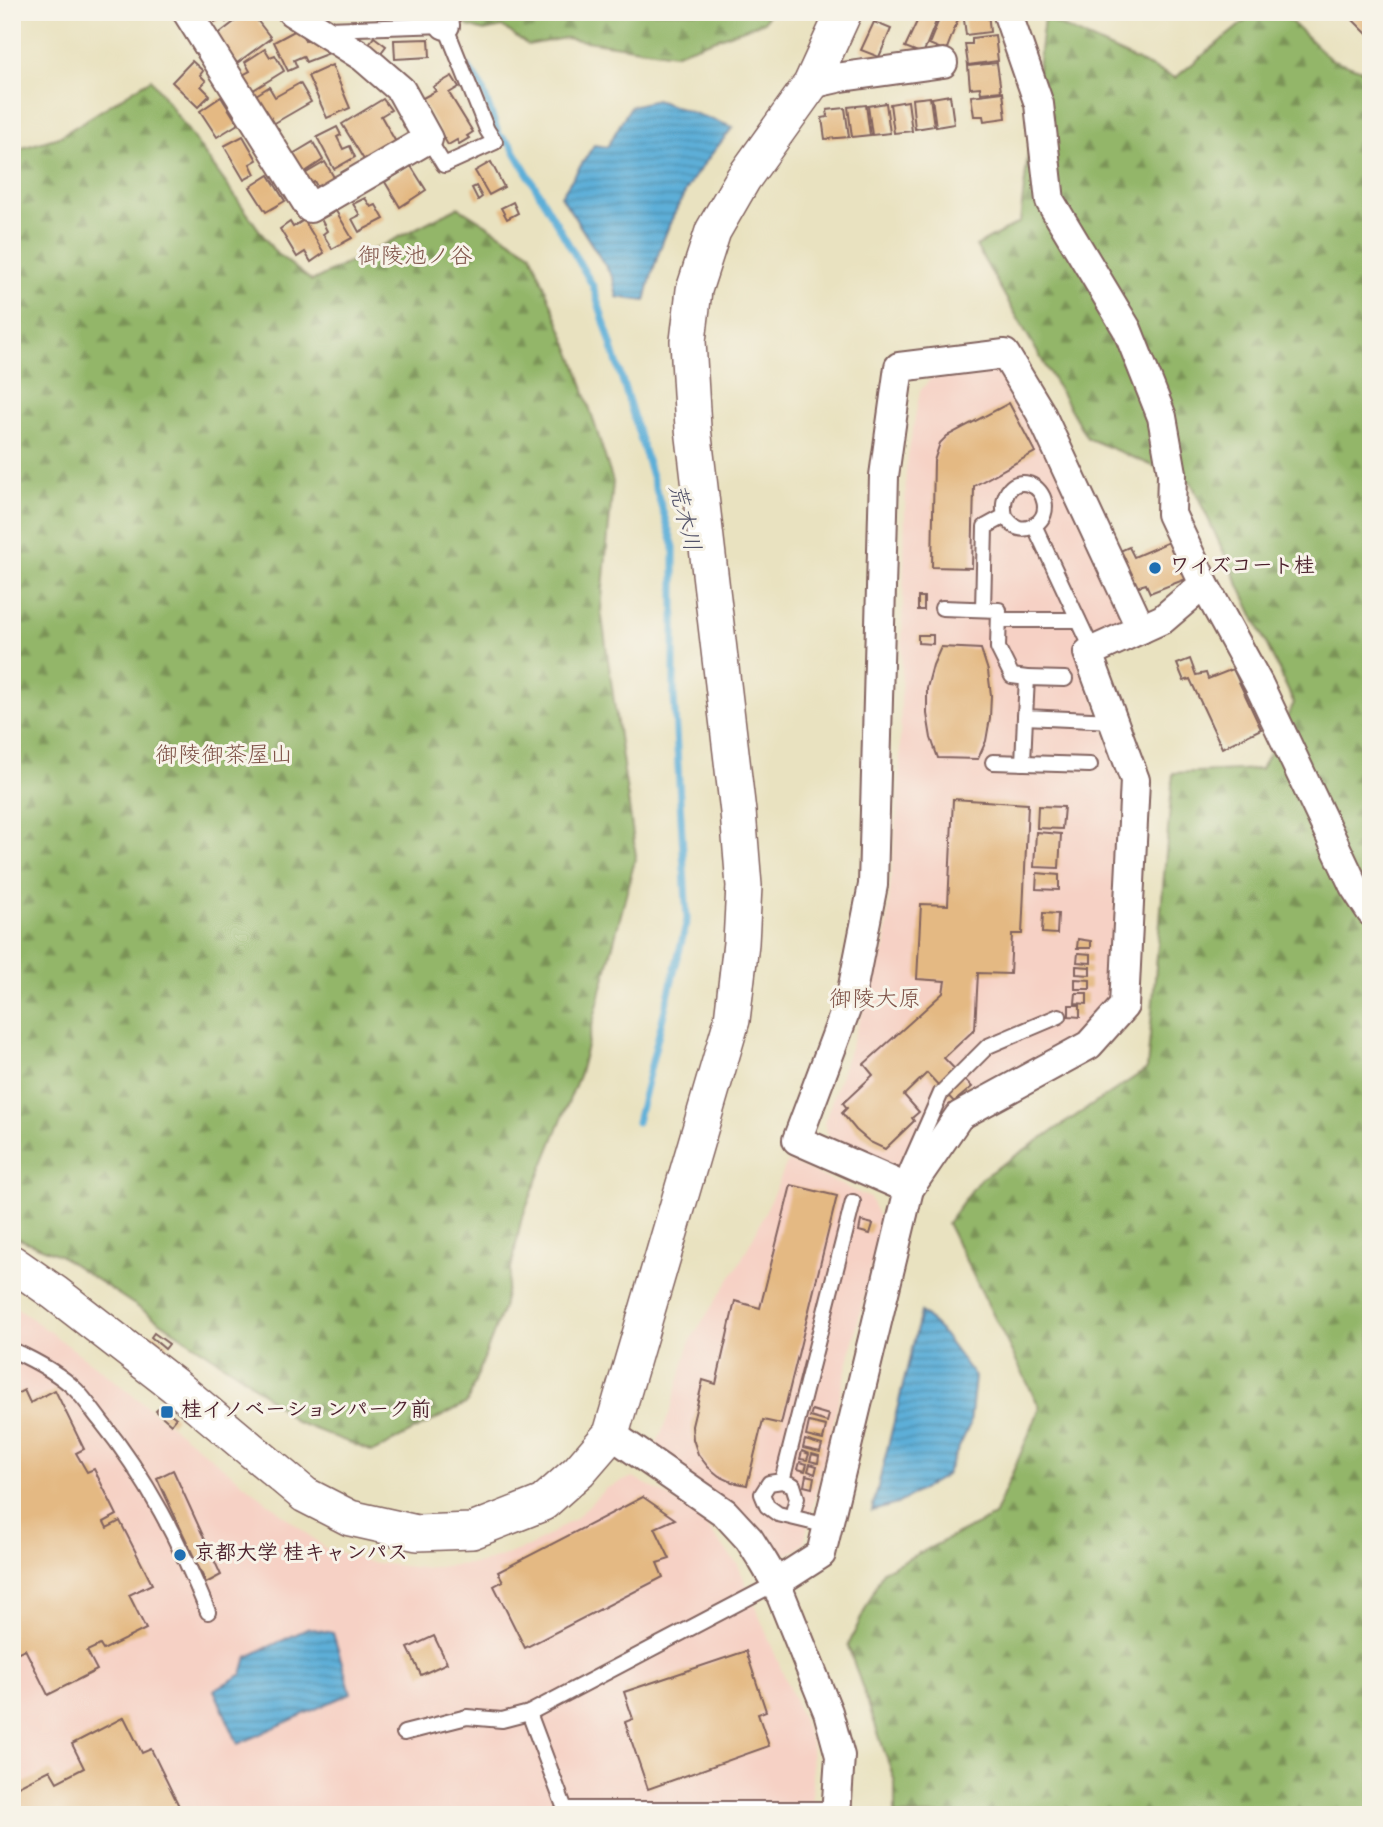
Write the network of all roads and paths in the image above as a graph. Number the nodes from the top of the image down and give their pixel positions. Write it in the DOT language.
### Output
graph roads {
  1 [pos="187,12"];
  2 [pos="292,12"];
  3 [pos="844,12"];
  4 [pos="1007,12"];
  5 [pos="443,19"];
  6 [pos="319,30"];
  7 [pos="943,63"];
  8 [pos="811,84"];
  9 [pos="428,139"];
  10 [pos="1005,516"];
  11 [pos="1034,525"];
  12 [pos="1204,584"];
  13 [pos="942,608"];
  14 [pos="983,609"];
  15 [pos="1078,620"];
  16 [pos="999,621"];
  17 [pos="1141,629"];
  18 [pos="1093,651"];
  19 [pos="1027,678"];
  20 [pos="1066,679"];
  21 [pos="1025,717"];
  22 [pos="1112,721"];
  23 [pos="993,762"];
  24 [pos="1023,763"];
  25 [pos="1090,765"];
  26 [pos="1371,912"];
  27 [pos="1059,1016"];
  28 [pos="909,1189"];
  29 [pos="853,1202"];
  30 [pos="12,1263"];
  31 [pos="12,1350"];
  32 [pos="611,1434"];
  33 [pos="782,1481"];
  34 [pos="792,1516"];
  35 [pos="828,1526"];
  36 [pos="776,1583"];
  37 [pos="208,1612"];
  38 [pos="529,1713"];
  39 [pos="404,1732"];
  40 [pos="837,1812"];
  1 -- 9 [label="street"];
  2 -- 6 [label="street"];
  3 -- 8 [label="street"];
  4 -- 12 [label="street"];
  5 -- 6 [label="lane"];
  5 -- 9 [label="lane"];
  6 -- 9 [label="street"];
  7 -- 8 [label="street"];
  8 -- 32 [label="street"];
  10 -- 11 [label="lane"];
  10 -- 11 [label="lane"];
  10 -- 14 [label="lane"];
  11 -- 15 [label="lane"];
  12 -- 17 [label="street"];
  12 -- 26 [label="street"];
  13 -- 14 [label="lane"];
  14 -- 16 [label="lane"];
  15 -- 16 [label="lane"];
  15 -- 18 [label="lane"];
  16 -- 19 [label="lane"];
  17 -- 18 [label="street"];
  17 -- 28 [label="street"];
  18 -- 22 [label="street"];
  19 -- 20 [label="lane"];
  19 -- 21 [label="lane"];
  21 -- 22 [label="lane"];
  21 -- 24 [label="lane"];
  22 -- 28 [label="street"];
  23 -- 24 [label="lane"];
  24 -- 25 [label="lane"];
  27 -- 28 [label="lane"];
  28 -- 35 [label="street"];
  29 -- 33 [label="lane"];
  30 -- 32 [label="street"];
  31 -- 37 [label="lane"];
  32 -- 36 [label="street"];
  33 -- 34 [label="lane"];
  33 -- 34 [label="lane"];
  34 -- 35 [label="lane"];
  35 -- 36 [label="street"];
  36 -- 38 [label="lane"];
  36 -- 40 [label="street"];
  38 -- 39 [label="lane"];
  38 -- 40 [label="lane"];
}
